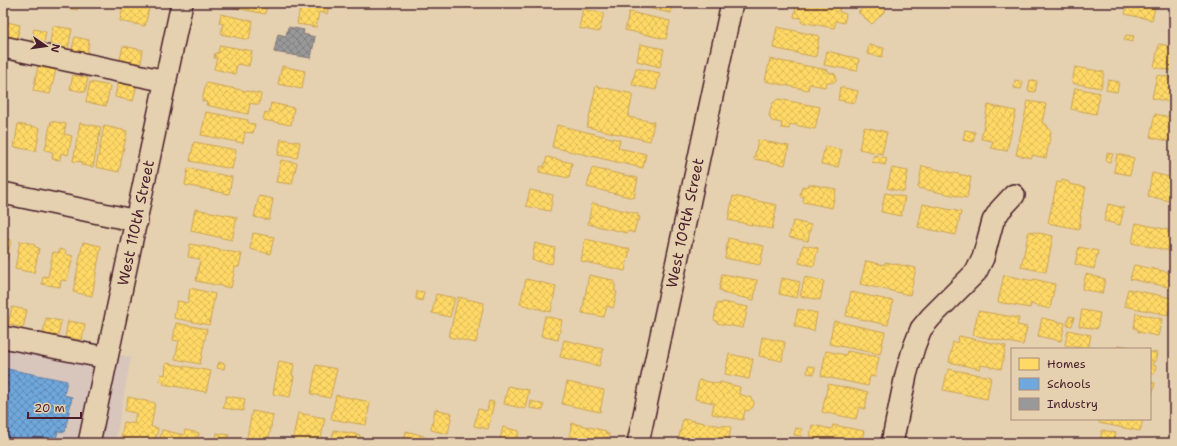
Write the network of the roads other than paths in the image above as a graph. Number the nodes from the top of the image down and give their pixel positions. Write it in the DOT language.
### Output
graph roads {
  1 [pos="182,3"];
  2 [pos="732,3"];
  3 [pos="3,47"];
  4 [pos="166,81"];
  5 [pos="3,193"];
  6 [pos="1014,195"];
  7 [pos="137,221"];
  8 [pos="3,337"];
  9 [pos="108,358"];
  10 [pos="89,443"];
  11 [pos="638,443"];
  12 [pos="892,443"];
  1 -- 4 [label="street, West 110th Street"];
  2 -- 11 [label="street, West 109th Street"];
  3 -- 4 [label="street"];
  4 -- 7 [label="street, West 110th Street"];
  5 -- 7 [label="street"];
  6 -- 12 [label="street"];
  7 -- 9 [label="street, West 110th Street"];
  8 -- 9 [label="street"];
  9 -- 10 [label="street, West 110th Street"];
}
